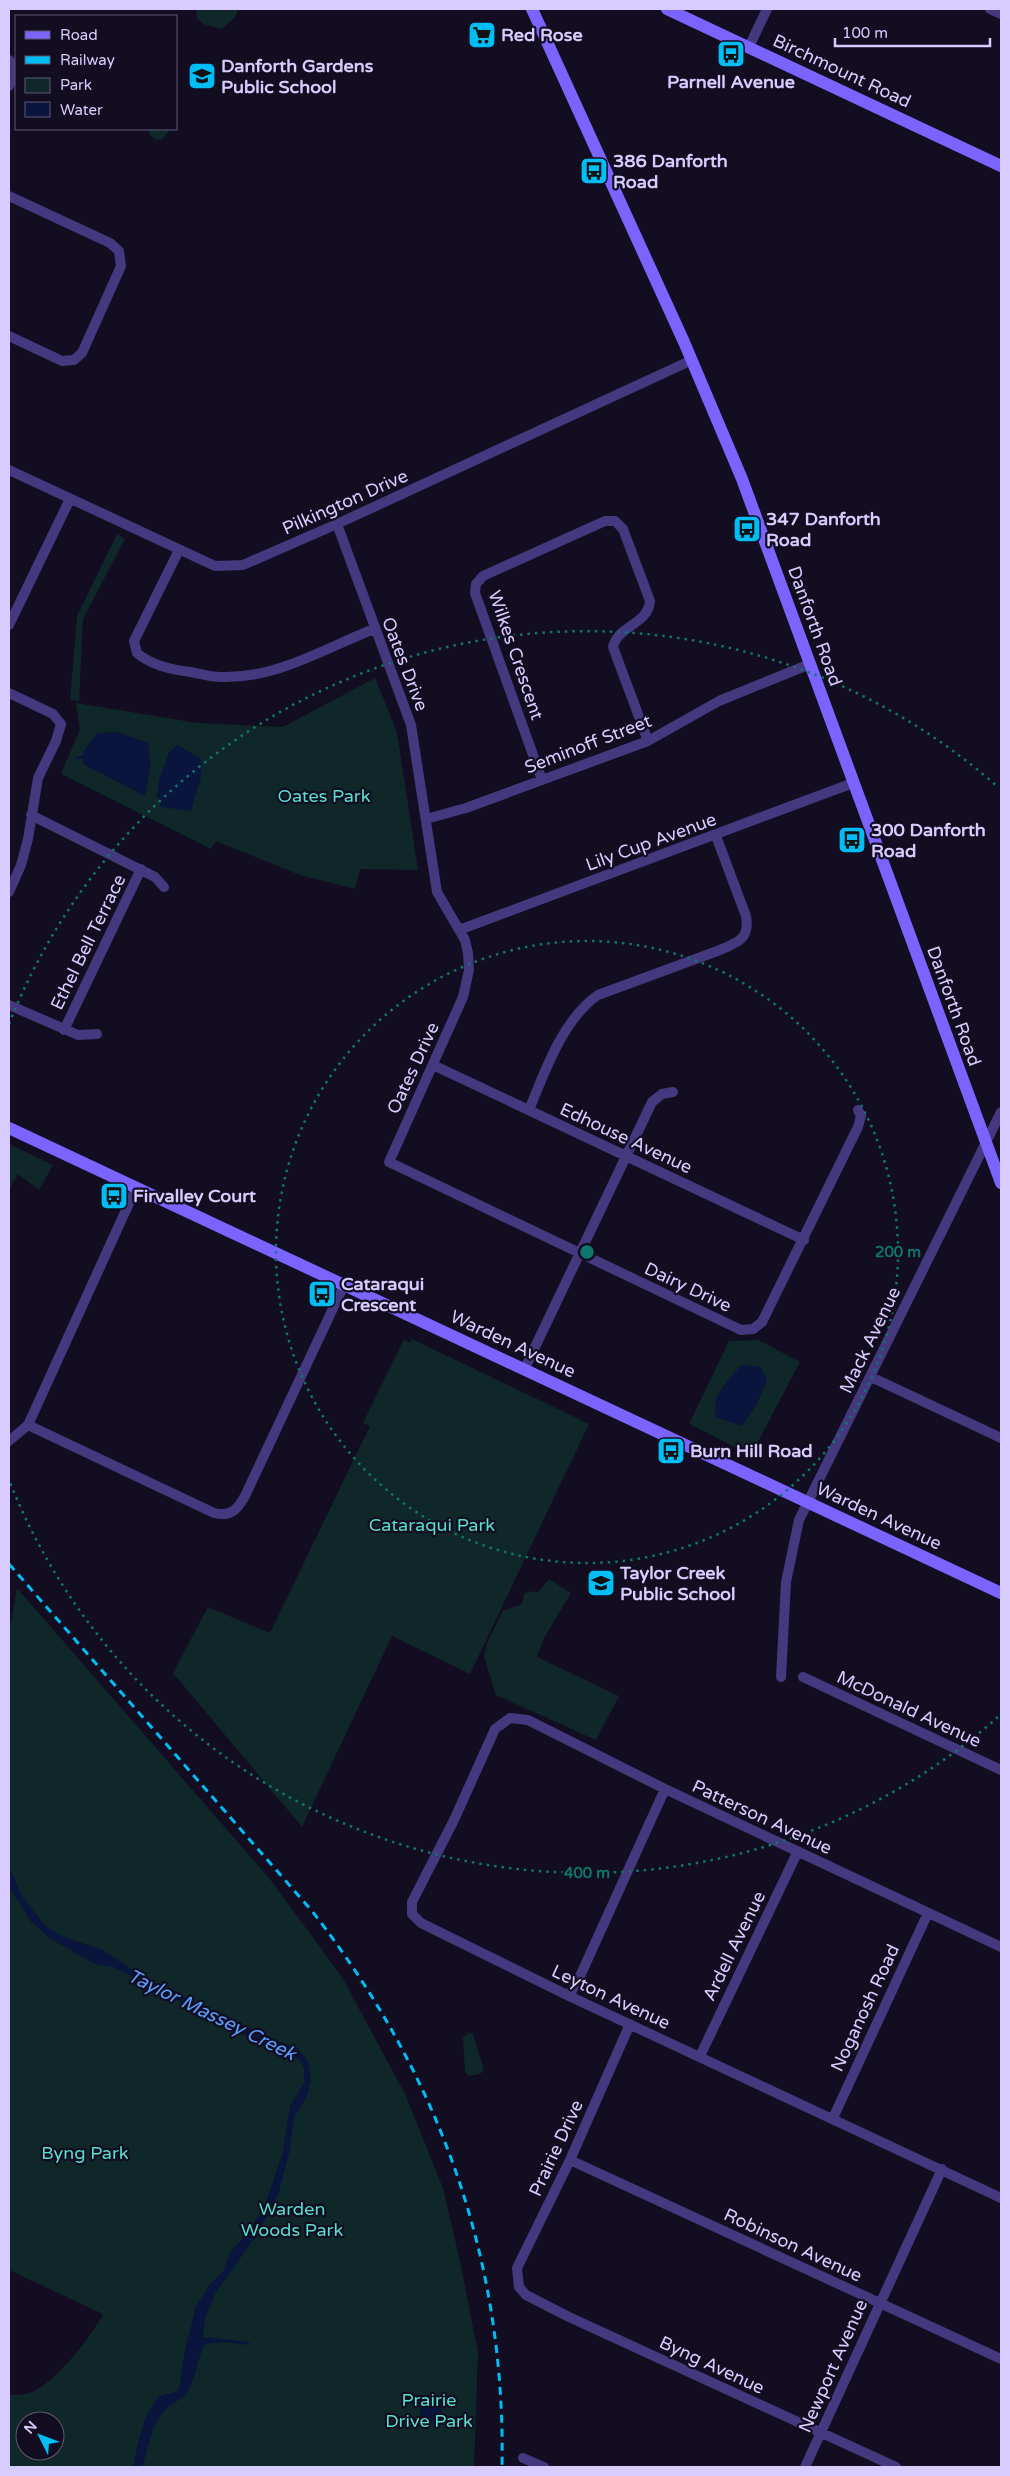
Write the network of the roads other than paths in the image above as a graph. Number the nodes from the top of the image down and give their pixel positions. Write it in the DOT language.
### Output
graph roads {
  1 [pos="532,9"];
  2 [pos="667,9"];
  3 [pos="767,9"];
  4 [pos="990,9"];
  5 [pos="1001,14"];
  6 [pos="749,47"];
  7 [pos="9,60"];
  8 [pos="9,86"];
  9 [pos="1001,166"];
  10 [pos="9,196"];
  11 [pos="9,336"];
  12 [pos="692,360"];
  13 [pos="9,470"];
  14 [pos="70,500"];
  15 [pos="337,524"];
  16 [pos="179,550"];
  17 [pos="9,625"];
  18 [pos="374,629"];
  19 [pos="810,664"];
  20 [pos="9,693"];
  21 [pos="648,741"];
  22 [pos="542,780"];
  23 [pos="853,783"];
  24 [pos="31,815"];
  25 [pos="426,819"];
  26 [pos="716,836"];
  27 [pos="141,869"];
  28 [pos="164,887"];
  29 [pos="9,892"];
  30 [pos="459,930"];
  31 [pos="9,1005"];
  32 [pos="64,1030"];
  33 [pos="97,1034"];
  34 [pos="434,1065"];
  35 [pos="673,1092"];
  36 [pos="529,1110"];
  37 [pos="858,1110"];
  38 [pos="1001,1112"];
  39 [pos="9,1128"];
  40 [pos="985,1142"];
  41 [pos="626,1156"];
  42 [pos="389,1162"];
  43 [pos="1001,1183"];
  44 [pos="136,1188"];
  45 [pos="804,1240"];
  46 [pos="580,1255"];
  47 [pos="344,1284"];
  48 [pos="525,1368"];
  49 [pos="871,1377"];
  50 [pos="28,1425"];
  51 [pos="1001,1438"];
  52 [pos="9,1441"];
  53 [pos="808,1502"];
  54 [pos="1001,1594"];
  55 [pos="781,1677"];
  56 [pos="803,1678"];
  57 [pos="510,1718"];
  58 [pos="1001,1770"];
  59 [pos="665,1789"];
  60 [pos="798,1851"];
  61 [pos="928,1913"];
  62 [pos="1001,1947"];
  63 [pos="569,1996"];
  64 [pos="630,2024"];
  65 [pos="700,2056"];
  66 [pos="833,2118"];
  67 [pos="570,2160"];
  68 [pos="942,2169"];
  69 [pos="1001,2198"];
  70 [pos="519,2287"];
  71 [pos="878,2303"];
  72 [pos="1001,2359"];
  73 [pos="821,2434"];
  74 [pos="523,2458"];
  75 [pos="544,2467"];
  76 [pos="805,2467"];
  77 [pos="896,2467"];
  1 -- 12 [label="main road, Danforth Road"];
  2 -- 6 [label="main road, Birchmount Road"];
  3 -- 6 [label="street"];
  4 -- 5 [label="street"];
  6 -- 9 [label="main road, Birchmount Road"];
  7 -- 8 [label="street"];
  10 -- 11 [label="street"];
  12 -- 15 [label="street, Pilkington Drive"];
  12 -- 19 [label="main road, Danforth Road"];
  13 -- 14 [label="street, Pilkington Drive"];
  14 -- 16 [label="street, Pilkington Drive"];
  14 -- 17 [label="street"];
  15 -- 16 [label="street, Pilkington Drive"];
  15 -- 18 [label="street, Oates Drive"];
  16 -- 18 [label="street"];
  18 -- 25 [label="street, Oates Drive"];
  19 -- 21 [label="street, Seminoff Street"];
  19 -- 23 [label="main road, Danforth Road"];
  20 -- 24 [label="street"];
  21 -- 22 [label="street, Seminoff Street"];
  21 -- 22 [label="street, Wilkes Crescent"];
  22 -- 25 [label="street, Seminoff Street"];
  23 -- 26 [label="street, Lily Cup Avenue"];
  23 -- 40 [label="main road, Danforth Road"];
  24 -- 27 [label="street"];
  24 -- 29 [label="street"];
  25 -- 30 [label="street, Oates Drive"];
  26 -- 30 [label="street, Lily Cup Avenue"];
  26 -- 36 [label="street"];
  27 -- 28 [label="street"];
  27 -- 32 [label="street, Ethel Bell Terrace"];
  30 -- 34 [label="street, Oates Drive"];
  31 -- 32 [label="street"];
  32 -- 33 [label="street"];
  34 -- 36 [label="street, Edhouse Avenue"];
  34 -- 42 [label="street, Oates Drive"];
  35 -- 41 [label="street"];
  36 -- 41 [label="street, Edhouse Avenue"];
  37 -- 45 [label="street, Dairy Drive"];
  38 -- 40 [label="street, Mack Avenue"];
  39 -- 44 [label="main road, Warden Avenue"];
  40 -- 43 [label="main road, Danforth Road"];
  40 -- 49 [label="street, Mack Avenue"];
  41 -- 45 [label="street, Edhouse Avenue"];
  41 -- 46 [label="street"];
  42 -- 46 [label="street, Dairy Drive"];
  44 -- 47 [label="main road, Warden Avenue"];
  44 -- 50 [label="street"];
  45 -- 46 [label="street, Dairy Drive"];
  46 -- 48 [label="street"];
  47 -- 48 [label="main road, Warden Avenue"];
  47 -- 50 [label="street"];
  48 -- 53 [label="main road, Warden Avenue"];
  49 -- 51 [label="street"];
  49 -- 53 [label="street, Mack Avenue"];
  50 -- 52 [label="street"];
  53 -- 54 [label="main road, Warden Avenue"];
  53 -- 55 [label="street"];
  56 -- 58 [label="street, McDonald Avenue"];
  57 -- 59 [label="street, Patterson Avenue"];
  57 -- 63 [label="street, Leyton Avenue"];
  59 -- 60 [label="street, Patterson Avenue"];
  59 -- 63 [label="street"];
  60 -- 61 [label="street, Patterson Avenue"];
  60 -- 65 [label="street, Ardell Avenue"];
  61 -- 62 [label="street, Patterson Avenue"];
  61 -- 66 [label="street, Noganosh Road"];
  63 -- 64 [label="street, Leyton Avenue"];
  64 -- 65 [label="street, Leyton Avenue"];
  64 -- 67 [label="street, Prairie Drive"];
  65 -- 66 [label="street, Leyton Avenue"];
  66 -- 68 [label="street, Leyton Avenue"];
  67 -- 70 [label="street, Prairie Drive"];
  67 -- 71 [label="street, Robinson Avenue"];
  68 -- 69 [label="street, Leyton Avenue"];
  68 -- 71 [label="street, Newport Avenue"];
  70 -- 73 [label="street, Byng Avenue"];
  71 -- 72 [label="street, Robinson Avenue"];
  71 -- 73 [label="street, Newport Avenue"];
  73 -- 76 [label="street, Newport Avenue"];
  73 -- 77 [label="street, Byng Avenue"];
  74 -- 75 [label="street"];
}
